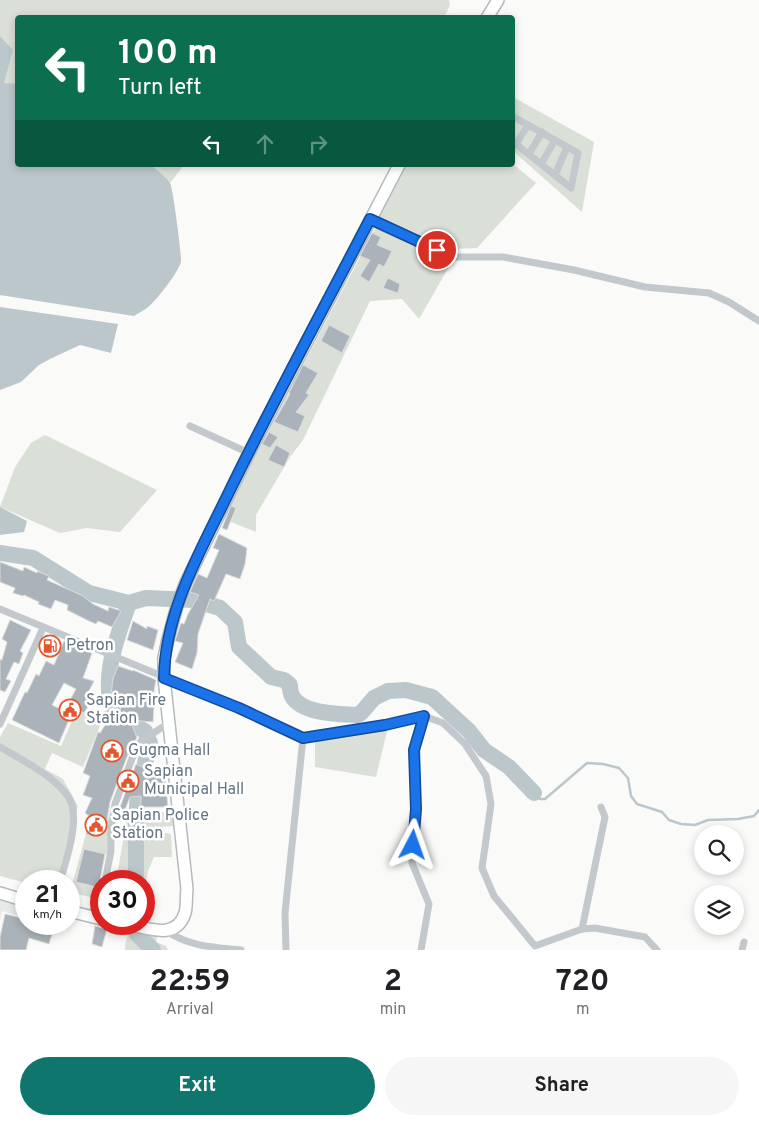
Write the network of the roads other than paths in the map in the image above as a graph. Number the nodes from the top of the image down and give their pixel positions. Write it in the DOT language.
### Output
graph roads {
  1 [pos="498,0"];
  2 [pos="489,15"];
  3 [pos="515,118"];
  4 [pos="528,125"];
  5 [pos="542,132"];
  6 [pos="555,140"];
  7 [pos="515,141"];
  8 [pos="515,143"];
  9 [pos="567,147"];
  10 [pos="529,154"];
  11 [pos="541,164"];
  12 [pos="398,167"];
  13 [pos="555,175"];
  14 [pos="370,219"];
  15 [pos="759,321"];
  16 [pos="190,426"];
  17 [pos="249,453"];
  18 [pos="0,609"];
  19 [pos="43,628"];
  20 [pos="164,678"];
  21 [pos="424,716"];
  22 [pos="169,723"];
  23 [pos="0,724"];
  24 [pos="303,738"];
  25 [pos="0,747"];
  26 [pos="601,807"];
  27 [pos="64,870"];
  28 [pos="107,870"];
  29 [pos="0,893"];
  30 [pos="15,898"];
  31 [pos="582,929"];
  32 [pos="155,930"];
  33 [pos="166,931"];
  34 [pos="744,942"];
  35 [pos="533,948"];
  36 [pos="241,950"];
  37 [pos="286,950"];
  38 [pos="421,950"];
  39 [pos="657,950"];
  40 [pos="742,950"];
  1 -- 2 [label="main road"];
  3 -- 4 [label="street"];
  4 -- 5 [label="street"];
  4 -- 7 [label="street"];
  5 -- 6 [label="street"];
  5 -- 10 [label="street"];
  6 -- 9 [label="street"];
  6 -- 11 [label="street"];
  8 -- 10 [label="street"];
  9 -- 13 [label="street"];
  9 -- 13 [label="street"];
  10 -- 11 [label="street"];
  11 -- 13 [label="street"];
  12 -- 14 [label="main road"];
  14 -- 15 [label="street"];
  14 -- 17 [label="main road"];
  16 -- 17 [label="street"];
  17 -- 20 [label="main road"];
  18 -- 19 [label="street"];
  19 -- 20 [label="street"];
  19 -- 23 [label="street"];
  20 -- 22 [label="main road"];
  20 -- 24 [label="street"];
  21 -- 24 [label="street"];
  21 -- 35 [label="street"];
  21 -- 38 [label="street"];
  22 -- 28 [label="street"];
  22 -- 33 [label="main road"];
  24 -- 37 [label="street"];
  25 -- 27 [label="street"];
  26 -- 31 [label="street"];
  29 -- 30 [label="main road"];
  31 -- 35 [label="street"];
  31 -- 39 [label="street"];
  32 -- 33 [label="main road"];
  33 -- 36 [label="street"];
  34 -- 40 [label="street"];
}
